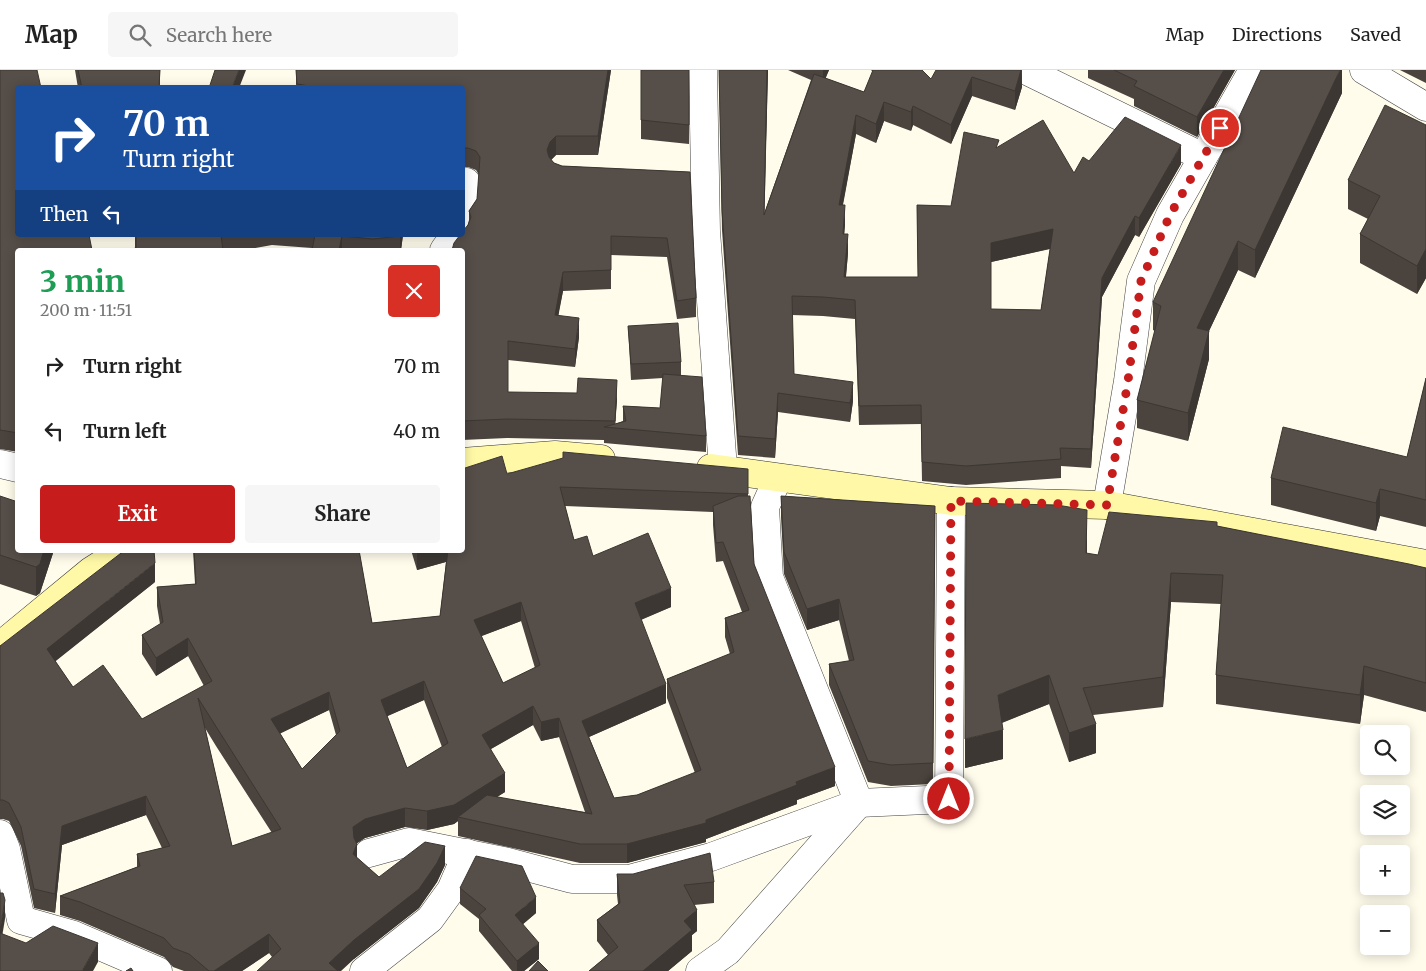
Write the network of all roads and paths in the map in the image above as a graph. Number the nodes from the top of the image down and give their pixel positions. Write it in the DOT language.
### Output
graph roads {
  1 [pos="703,70"];
  2 [pos="1025,70"];
  3 [pos="1253,70"];
  4 [pos="1364,70"];
  5 [pos="1426,107"];
  6 [pos="1203,158"];
  7 [pos="677,175"];
  8 [pos="705,176"];
  9 [pos="466,182"];
  10 [pos="465,190"];
  11 [pos="454,237"];
  12 [pos="445,248"];
  13 [pos="624,461"];
  14 [pos="465,462"];
  15 [pos="0,464"];
  16 [pos="683,466"];
  17 [pos="15,467"];
  18 [pos="722,469"];
  19 [pos="778,478"];
  20 [pos="951,501"];
  21 [pos="1107,505"];
  22 [pos="119,553"];
  23 [pos="1426,564"];
  24 [pos="0,646"];
  25 [pos="859,803"];
  26 [pos="0,834"];
  27 [pos="369,853"];
  28 [pos="467,853"];
  29 [pos="158,971"];
  30 [pos="364,971"];
  31 [pos="700,971"];
  1 -- 8 [label="street"];
  2 -- 6 [label="street"];
  3 -- 6 [label="street"];
  4 -- 5 [label="street"];
  6 -- 21 [label="street"];
  7 -- 8 [label="street"];
  8 -- 18 [label="street"];
  9 -- 10 [label="street"];
  11 -- 12 [label="street"];
  13 -- 14 [label="street"];
  15 -- 17 [label="street"];
  16 -- 18 [label="street"];
  18 -- 19 [label="street"];
  19 -- 20 [label="street"];
  19 -- 25 [label="street"];
  20 -- 21 [label="street"];
  20 -- 25 [label="street"];
  21 -- 23 [label="street"];
  22 -- 24 [label="street"];
  25 -- 28 [label="street"];
  25 -- 31 [label="street"];
  26 -- 29 [label="street"];
  27 -- 28 [label="street"];
  28 -- 30 [label="street"];
}
